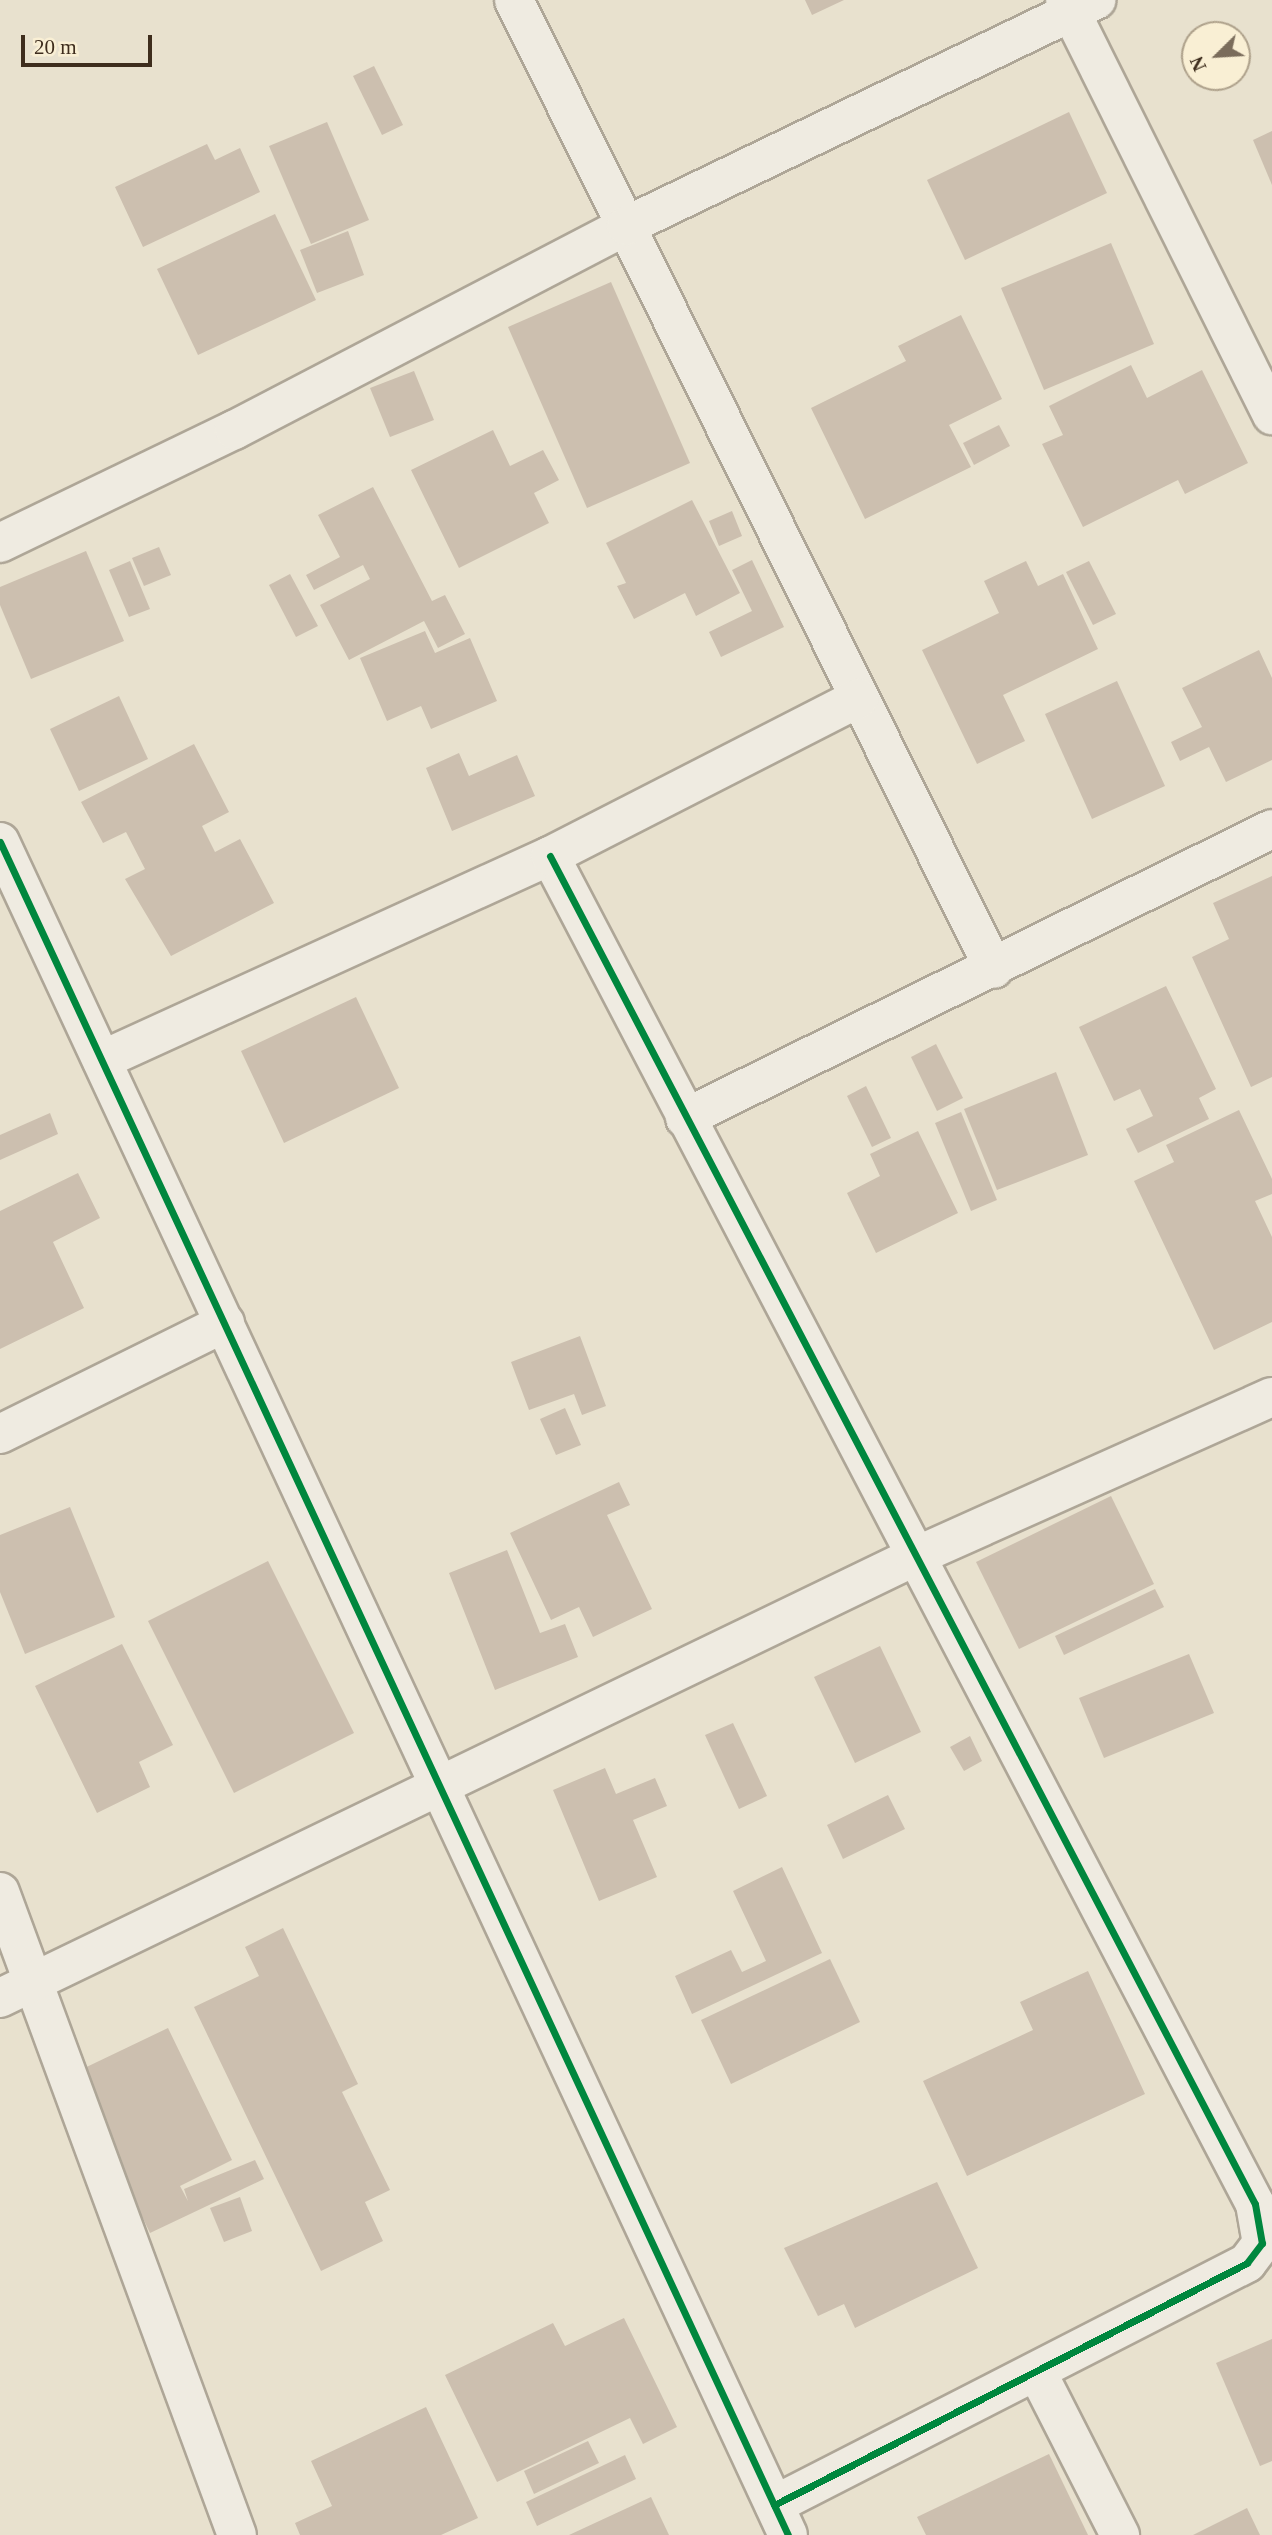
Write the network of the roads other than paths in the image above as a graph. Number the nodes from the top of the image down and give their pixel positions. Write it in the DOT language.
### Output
graph roads {
  1 [pos="514,0"];
  2 [pos="1077,4"];
  3 [pos="626,226"];
  4 [pos="1272,415"];
  5 [pos="0,543"];
  6 [pos="859,698"];
  7 [pos="1272,829"];
  8 [pos="0,842"];
  9 [pos="550,856"];
  10 [pos="995,969"];
  11 [pos="102,1060"];
  12 [pos="685,1118"];
  13 [pos="225,1323"];
  14 [pos="1272,1396"];
  15 [pos="0,1434"];
  16 [pos="914,1557"];
  17 [pos="441,1784"];
  18 [pos="0,1892"];
  19 [pos="37,1980"];
  20 [pos="0,1998"];
  21 [pos="1038,2374"];
  22 [pos="781,2520"];
  23 [pos="237,2535"];
  24 [pos="1120,2535"];
  1 -- 3 [label="street"];
  2 -- 3 [label="street"];
  2 -- 4 [label="street"];
  3 -- 5 [label="street"];
  3 -- 6 [label="street"];
  6 -- 9 [label="street"];
  6 -- 10 [label="street"];
  7 -- 10 [label="street"];
  8 -- 11 [label="street"];
  9 -- 11 [label="street"];
  9 -- 12 [label="street"];
  10 -- 12 [label="street"];
  11 -- 13 [label="street"];
  12 -- 16 [label="street"];
  13 -- 15 [label="street"];
  13 -- 17 [label="street"];
  14 -- 16 [label="street"];
  16 -- 17 [label="street"];
  16 -- 21 [label="street"];
  17 -- 19 [label="street"];
  17 -- 22 [label="street"];
  18 -- 19 [label="street"];
  19 -- 20 [label="street"];
  19 -- 23 [label="street"];
  21 -- 22 [label="street"];
  21 -- 24 [label="street"];
}
